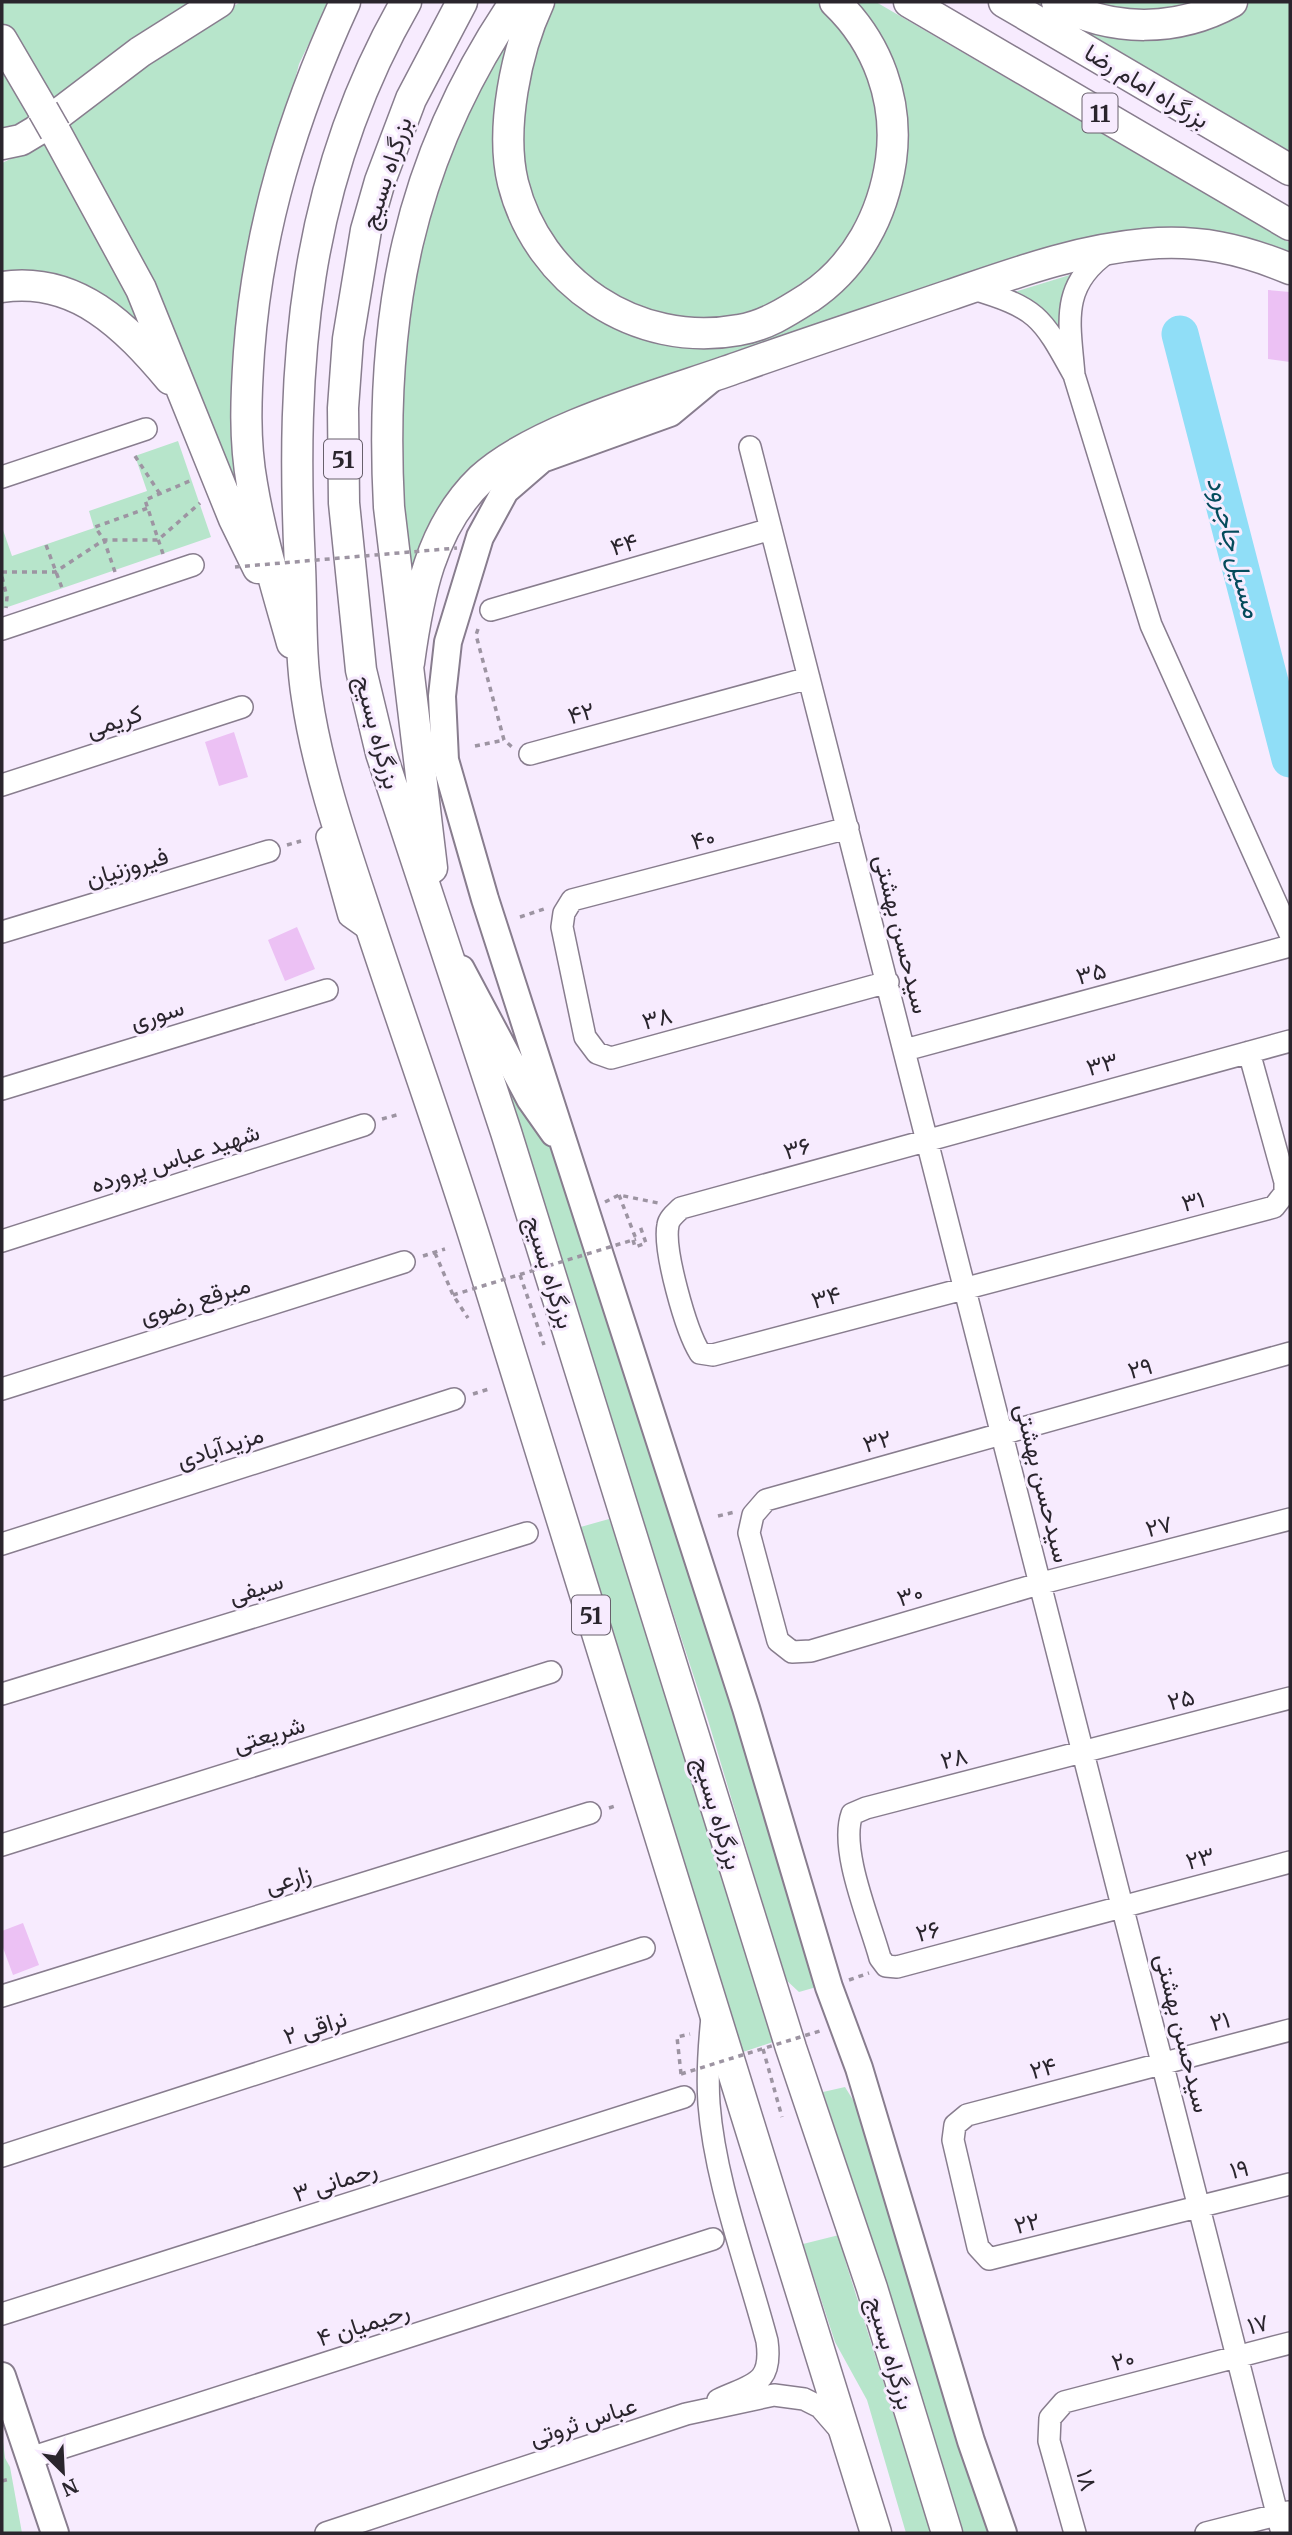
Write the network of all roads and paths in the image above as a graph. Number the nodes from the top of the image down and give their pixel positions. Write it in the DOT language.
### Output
graph roads {
  1 [pos="219,2"];
  2 [pos="345,2"];
  3 [pos="407,2"];
  4 [pos="462,2"];
  5 [pos="515,2"];
  6 [pos="539,2"];
  7 [pos="835,2"];
  8 [pos="909,2"];
  9 [pos="1004,2"];
  10 [pos="1057,2"];
  11 [pos="1233,2"];
  12 [pos="2,40"];
  13 [pos="2,144"];
  14 [pos="1290,170"];
  15 [pos="1290,225"];
  16 [pos="1114,247"];
  17 [pos="1290,269"];
  18 [pos="2,287"];
  19 [pos="970,288"];
  20 [pos="716,375"];
  21 [pos="1074,375"];
  22 [pos="182,393"];
  23 [pos="146,429"];
  24 [pos="750,447"];
  25 [pos="135,456"];
  26 [pos="2,477"];
  27 [pos="192,479"];
  28 [pos="160,494"];
  29 [pos="200,502"];
  30 [pos="148,508"];
  31 [pos="771,529"];
  32 [pos="104,540"];
  33 [pos="159,540"];
  34 [pos="46,545"];
  35 [pos="457,548"];
  36 [pos="193,565"];
  37 [pos="235,567"];
  38 [pos="55,572"];
  39 [pos="169,573"];
  40 [pos="2,575"];
  41 [pos="121,589"];
  42 [pos="70,606"];
  43 [pos="282,608"];
  44 [pos="491,610"];
  45 [pos="4,619"];
  46 [pos="409,663"];
  47 [pos="809,678"];
  48 [pos="242,707"];
  49 [pos="309,708"];
  50 [pos="504,740"];
  51 [pos="475,746"];
  52 [pos="530,754"];
  53 [pos="2,785"];
  54 [pos="848,828"];
  55 [pos="268,851"];
  56 [pos="572,900"];
  57 [pos="439,926"];
  58 [pos="2,932"];
  59 [pos="1290,934"];
  60 [pos="1290,946"];
  61 [pos="888,982"];
  62 [pos="327,990"];
  63 [pos="1290,1041"];
  64 [pos="905,1050"];
  65 [pos="1249,1052"];
  66 [pos="2,1089"];
  67 [pos="364,1125"];
  68 [pos="928,1139"];
  69 [pos="568,1152"];
  70 [pos="619,1195"];
  71 [pos="681,1208"];
  72 [pos="586,1213"];
  73 [pos="640,1226"];
  74 [pos="634,1239"];
  75 [pos="2,1241"];
  76 [pos="435,1253"];
  77 [pos="404,1262"];
  78 [pos="520,1275"];
  79 [pos="966,1287"];
  80 [pos="453,1295"];
  81 [pos="468,1318"];
  82 [pos="547,1352"];
  83 [pos="1290,1353"];
  84 [pos="2,1389"];
  85 [pos="454,1399"];
  86 [pos="1003,1432"];
  87 [pos="1290,1519"];
  88 [pos="527,1533"];
  89 [pos="2,1544"];
  90 [pos="1042,1583"];
  91 [pos="792,1652"];
  92 [pos="551,1672"];
  93 [pos="2,1694"];
  94 [pos="1290,1698"];
  95 [pos="1084,1751"];
  96 [pos="590,1813"];
  97 [pos="847,1828"];
  98 [pos="2,1845"];
  99 [pos="1290,1862"];
  100 [pos="1123,1906"];
  101 [pos="644,1948"];
  102 [pos="2,1996"];
  103 [pos="713,2008"];
  104 [pos="823,2030"];
  105 [pos="1290,2030"];
  106 [pos="691,2034"];
  107 [pos="763,2049"];
  108 [pos="1163,2063"];
  109 [pos="684,2097"];
  110 [pos="782,2117"];
  111 [pos="953,2140"];
  112 [pos="2,2156"];
  113 [pos="1290,2184"];
  114 [pos="1199,2206"];
  115 [pos="713,2239"];
  116 [pos="2,2314"];
  117 [pos="1290,2343"];
  118 [pos="1237,2356"];
  119 [pos="2,2376"];
  120 [pos="686,2414"];
  121 [pos="846,2439"];
  122 [pos="1049,2441"];
  123 [pos="30,2458"];
  124 [pos="10,2479"];
  125 [pos="2,2482"];
  126 [pos="1283,2520"];
  127 [pos="55,2533"];
  128 [pos="326,2533"];
  129 [pos="876,2533"];
  130 [pos="947,2533"];
  131 [pos="1003,2533"];
  132 [pos="1075,2533"];
  133 [pos="1206,2533"];
  1 -- 13 [label="highway"];
  2 -- 43 [label="highway"];
  3 -- 49 [label="highway, بزرگراه بسیج / 51"];
  4 -- 57 [label="highway, بزرگراه بسیج / 51"];
  5 -- 46 [label="highway"];
  6 -- 7 [label="highway"];
  8 -- 15 [label="highway, بزرگراه امام رضا / 11"];
  9 -- 14 [label="highway, بزرگراه امام رضا / 11"];
  10 -- 11 [label="highway"];
  12 -- 22 [label="highway"];
  16 -- 17 [label="highway"];
  16 -- 19 [label="highway"];
  16 -- 21 [label="street"];
  18 -- 22 [label="highway"];
  19 -- 20 [label="highway"];
  19 -- 21 [label="street"];
  20 -- 46 [label="highway"];
  20 -- 69 [label="main road"];
  21 -- 59 [label="street"];
  22 -- 43 [label="highway"];
  23 -- 26 [label="street"];
  24 -- 31 [label="street, سیدحسن بهشتی"];
  25 -- 28 [label="path"];
  27 -- 28 [label="path"];
  28 -- 30 [label="path"];
  29 -- 33 [label="path"];
  30 -- 32 [label="path"];
  30 -- 33 [label="path"];
  31 -- 44 [label="street, ۴۴"];
  31 -- 47 [label="street, سیدحسن بهشتی"];
  32 -- 33 [label="path"];
  32 -- 38 [label="path"];
  32 -- 41 [label="path"];
  33 -- 39 [label="path"];
  34 -- 38 [label="path"];
  35 -- 37 [label="path, bridge"];
  36 -- 39 [label="street"];
  38 -- 40 [label="path"];
  38 -- 42 [label="path"];
  39 -- 41 [label="street"];
  40 -- 45 [label="path"];
  41 -- 42 [label="street"];
  42 -- 45 [label="street"];
  43 -- 49 [label="highway"];
  44 -- 50 [label="path"];
  46 -- 57 [label="highway"];
  47 -- 52 [label="street, ۴۲"];
  47 -- 54 [label="street, سیدحسن بهشتی"];
  48 -- 53 [label="street, کریمی"];
  49 -- 103 [label="highway, بزرگراه بسیج / 51"];
  50 -- 51 [label="path"];
  50 -- 52 [label="path"];
  54 -- 56 [label="street, ۴۰"];
  54 -- 61 [label="street, سیدحسن بهشتی"];
  55 -- 58 [label="street, فیروزنیان"];
  56 -- 61 [label="street, ۳۸"];
  57 -- 69 [label="main road"];
  57 -- 130 [label="highway, بزرگراه بسیج / 51"];
  60 -- 64 [label="street, ۳۵"];
  61 -- 64 [label="street, سیدحسن بهشتی"];
  62 -- 66 [label="street, سوری"];
  63 -- 65 [label="street, ۳۳"];
  64 -- 68 [label="street, سیدحسن بهشتی"];
  65 -- 68 [label="street, ۳۳"];
  65 -- 79 [label="street, ۳۱"];
  67 -- 75 [label="street, شهید عباس پرورده"];
  68 -- 71 [label="street, ۳۶"];
  68 -- 79 [label="street, سیدحسن بهشتی"];
  69 -- 72 [label="main road"];
  70 -- 71 [label="path"];
  70 -- 72 [label="path"];
  70 -- 74 [label="path"];
  71 -- 79 [label="street, ۳۴"];
  72 -- 131 [label="main road"];
  73 -- 74 [label="path"];
  74 -- 78 [label="path, bridge"];
  76 -- 80 [label="path"];
  77 -- 84 [label="street, مبرقع رضوی"];
  78 -- 80 [label="path, bridge"];
  78 -- 82 [label="path"];
  79 -- 86 [label="street, سیدحسن بهشتی"];
  80 -- 81 [label="path"];
  83 -- 86 [label="street, ۲۹"];
  85 -- 89 [label="street, مزیدآبادی"];
  86 -- 90 [label="street, سیدحسن بهشتی"];
  86 -- 91 [label="street, ۳۲"];
  87 -- 90 [label="street, ۲۷"];
  88 -- 93 [label="street, سیفی"];
  90 -- 91 [label="street, ۳۰"];
  90 -- 95 [label="street, سیدحسن بهشتی"];
  92 -- 98 [label="street, شریعتی"];
  94 -- 95 [label="street, ۲۵"];
  95 -- 97 [label="street, ۲۸"];
  95 -- 100 [label="street, سیدحسن بهشتی"];
  96 -- 102 [label="street, زارعی"];
  97 -- 100 [label="street, ۲۶"];
  99 -- 100 [label="street, ۲۳"];
  100 -- 108 [label="street, سیدحسن بهشتی"];
  101 -- 112 [label="street, نراقی ۲"];
  103 -- 120 [label="street"];
  103 -- 121 [label="highway, بزرگراه بسیج / 51"];
  104 -- 107 [label="path, bridge"];
  105 -- 108 [label="street, ۲۱"];
  106 -- 107 [label="path, bridge"];
  107 -- 110 [label="path"];
  108 -- 111 [label="street, ۲۴"];
  108 -- 114 [label="street, سیدحسن بهشتی"];
  109 -- 116 [label="street, رحمانی ۳"];
  111 -- 114 [label="street, ۲۲"];
  113 -- 114 [label="street, ۱۹"];
  114 -- 118 [label="street, سیدحسن بهشتی"];
  115 -- 123 [label="street, رحیمیان ۴"];
  117 -- 118 [label="street, ۱۷"];
  118 -- 122 [label="street, ۲۰"];
  118 -- 126 [label="street, سیدحسن بهشتی"];
  119 -- 123 [label="main road"];
  120 -- 121 [label="street, عباس ثروتی"];
  120 -- 128 [label="street, عباس ثروتی"];
  121 -- 129 [label="highway, بزرگراه بسیج / 51"];
  122 -- 132 [label="street, ۱۸"];
  123 -- 127 [label="main road"];
  124 -- 125 [label="path"];
  126 -- 133 [label="street"];
}
